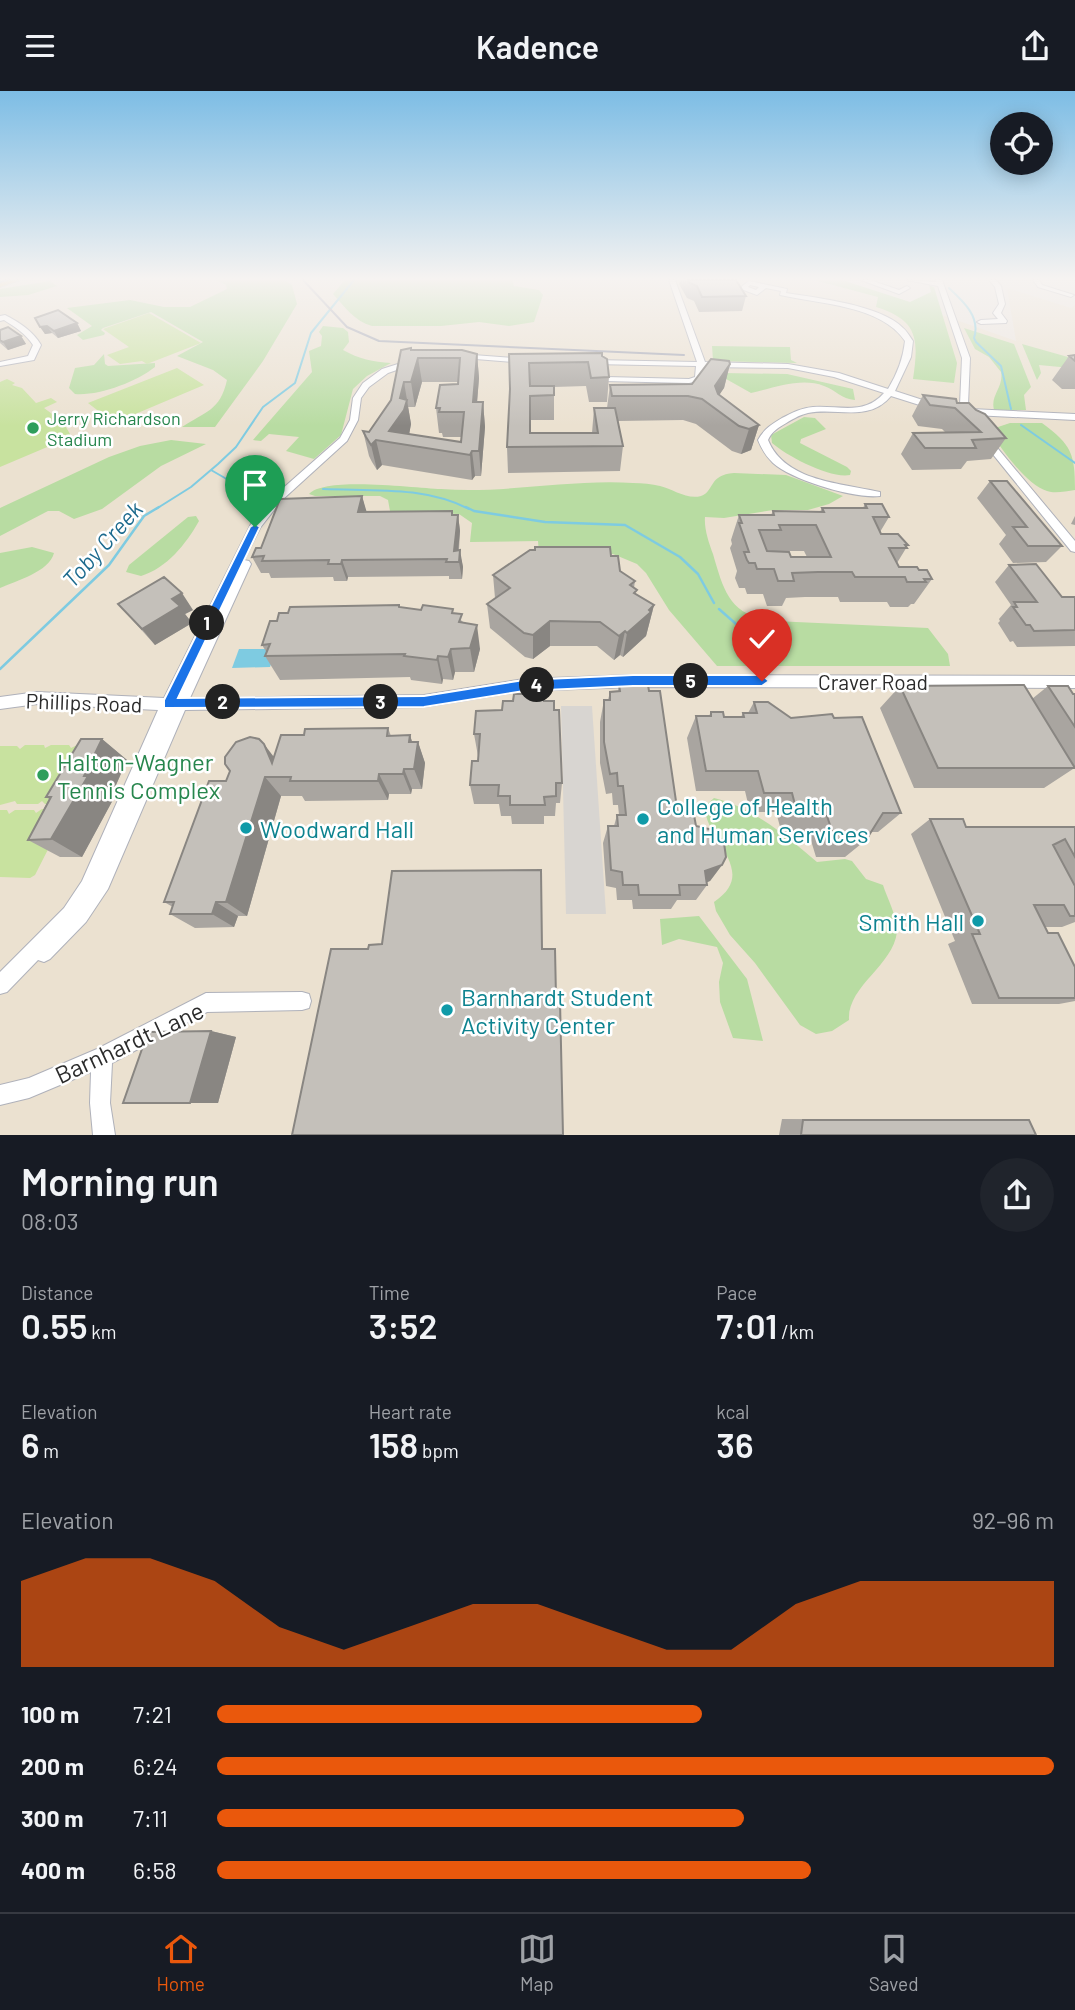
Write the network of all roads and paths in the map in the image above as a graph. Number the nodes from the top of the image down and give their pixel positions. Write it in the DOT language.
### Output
graph roads {
  1 [pos="19,329"];
  2 [pos="688,329"];
  3 [pos="902,329"];
  4 [pos="956,329"];
  5 [pos="452,358"];
  6 [pos="427,360"];
  7 [pos="535,363"];
  8 [pos="0,364"];
  9 [pos="582,364"];
  10 [pos="701,367"];
  11 [pos="606,379"];
  12 [pos="887,395"];
  13 [pos="944,411"];
  14 [pos="964,414"];
  15 [pos="1075,417"];
  16 [pos="876,494"];
  17 [pos="1075,548"];
  18 [pos="1075,682"];
  19 [pos="0,702"];
  20 [pos="175,704"];
  21 [pos="0,985"];
  22 [pos="0,994"];
  23 [pos="302,1001"];
  24 [pos="102,1057"];
  25 [pos="0,1095"];
  26 [pos="104,1135"];
  1 -- 8 [label="street"];
  2 -- 10 [label="street"];
  3 -- 12 [label="street"];
  4 -- 14 [label="street"];
  5 -- 7 [label="street"];
  6 -- 20 [label="street"];
  9 -- 10 [label="street"];
  10 -- 11 [label="street"];
  10 -- 12 [label="street"];
  12 -- 13 [label="street"];
  12 -- 16 [label="street"];
  14 -- 15 [label="street"];
  14 -- 17 [label="street"];
  18 -- 20 [label="street, Craver Road"];
  19 -- 20 [label="street, Phillips Road"];
  20 -- 21 [label="street"];
  20 -- 22 [label="street"];
  23 -- 24 [label="street, Barnhardt Lane"];
  24 -- 25 [label="street, Barnhardt Lane"];
  24 -- 26 [label="street"];
}
